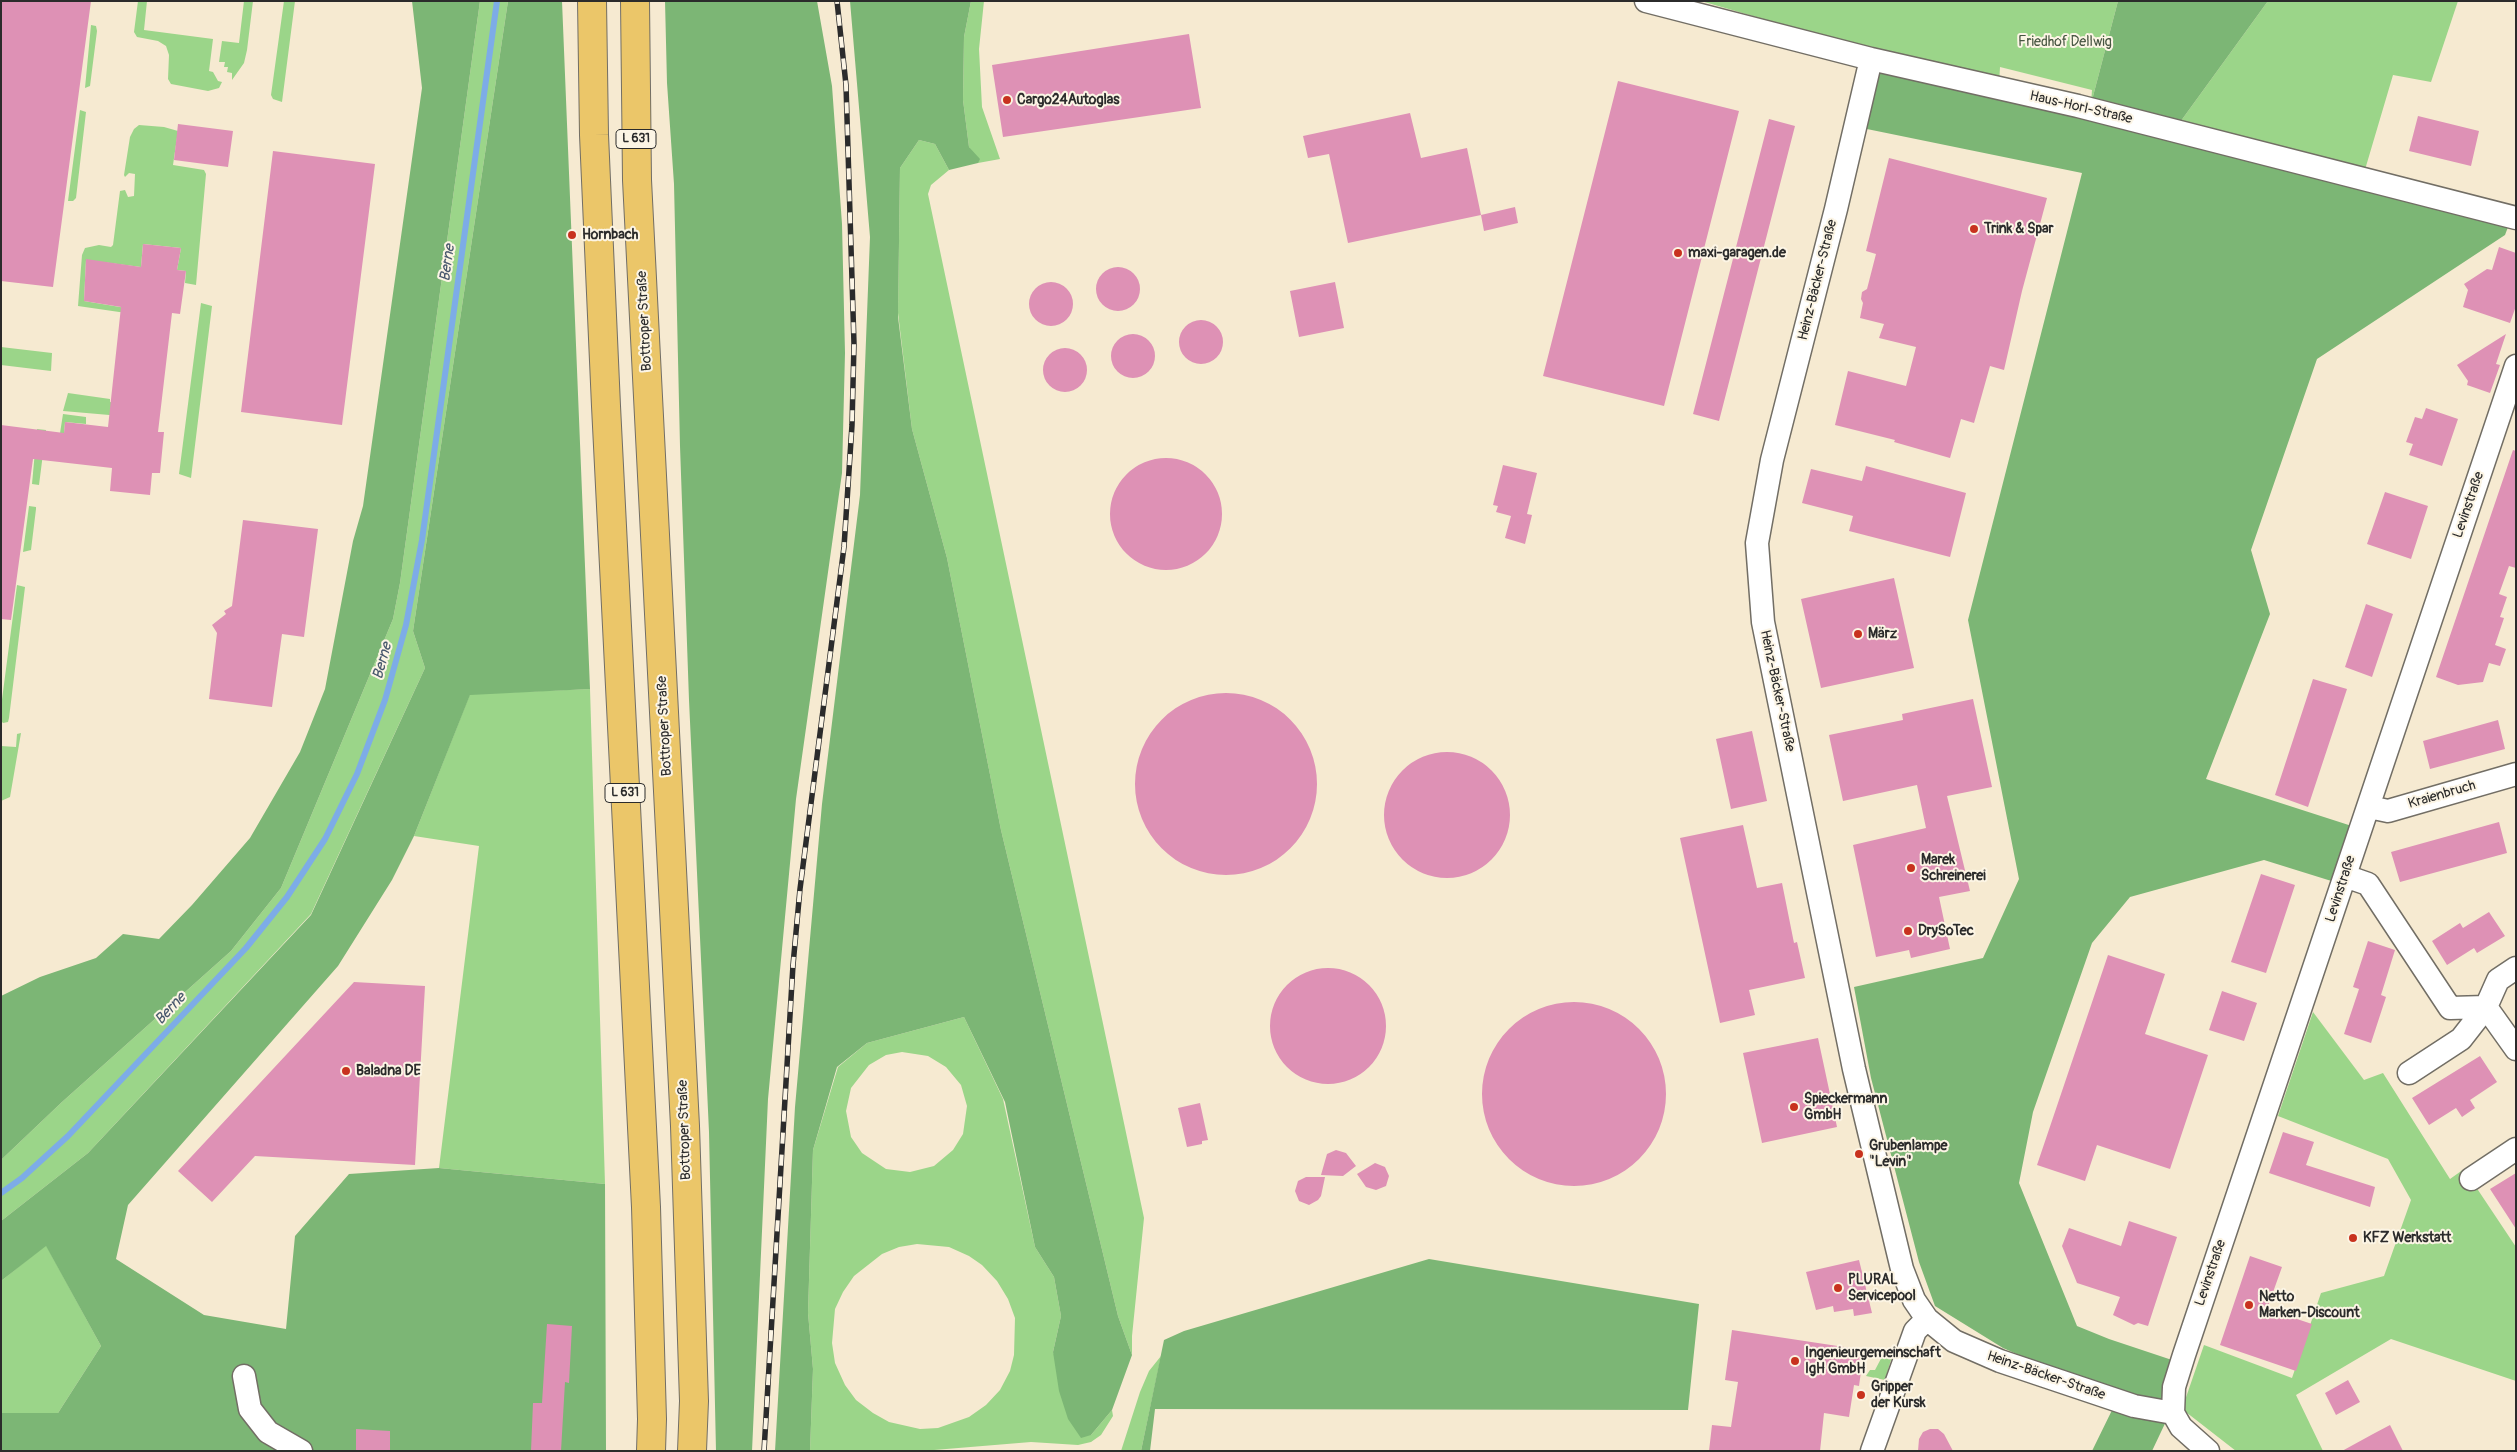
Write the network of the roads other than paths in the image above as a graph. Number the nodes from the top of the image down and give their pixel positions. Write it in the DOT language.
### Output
graph roads {
  1 [pos="592,1"];
  2 [pos="635,1"];
  3 [pos="1646,1"];
  4 [pos="1871,58"];
  5 [pos="2516,218"];
  6 [pos="2516,366"];
  7 [pos="2516,774"];
  8 [pos="2369,807"];
  9 [pos="2345,876"];
  10 [pos="2516,968"];
  11 [pos="2486,1007"];
  12 [pos="2516,1049"];
  13 [pos="2409,1073"];
  14 [pos="2516,1149"];
  15 [pos="2471,1179"];
  16 [pos="1927,1319"];
  17 [pos="244,1376"];
  18 [pos="2173,1413"];
  19 [pos="301,1451"];
  20 [pos="650,1451"];
  21 [pos="692,1451"];
  22 [pos="1872,1451"];
  23 [pos="2208,1451"];
  1 -- 20 [label="main road, L 631"];
  2 -- 21 [label="main road, Bottroper Straße / L 631"];
  3 -- 4 [label="street, Haus-Horl-Straße"];
  4 -- 5 [label="street, Haus-Horl-Straße"];
  4 -- 16 [label="street, Heinz-Bäcker-Straße"];
  6 -- 8 [label="street, Levinstraße"];
  7 -- 8 [label="street, Kraienbruch"];
  8 -- 9 [label="street, Levinstraße"];
  9 -- 11 [label="street"];
  9 -- 18 [label="street, Levinstraße"];
  10 -- 11 [label="street"];
  11 -- 12 [label="street"];
  11 -- 13 [label="street"];
  14 -- 15 [label="street"];
  16 -- 18 [label="street, Heinz-Bäcker-Straße"];
  16 -- 22 [label="street"];
  17 -- 19 [label="street"];
  18 -- 23 [label="street"];
}
